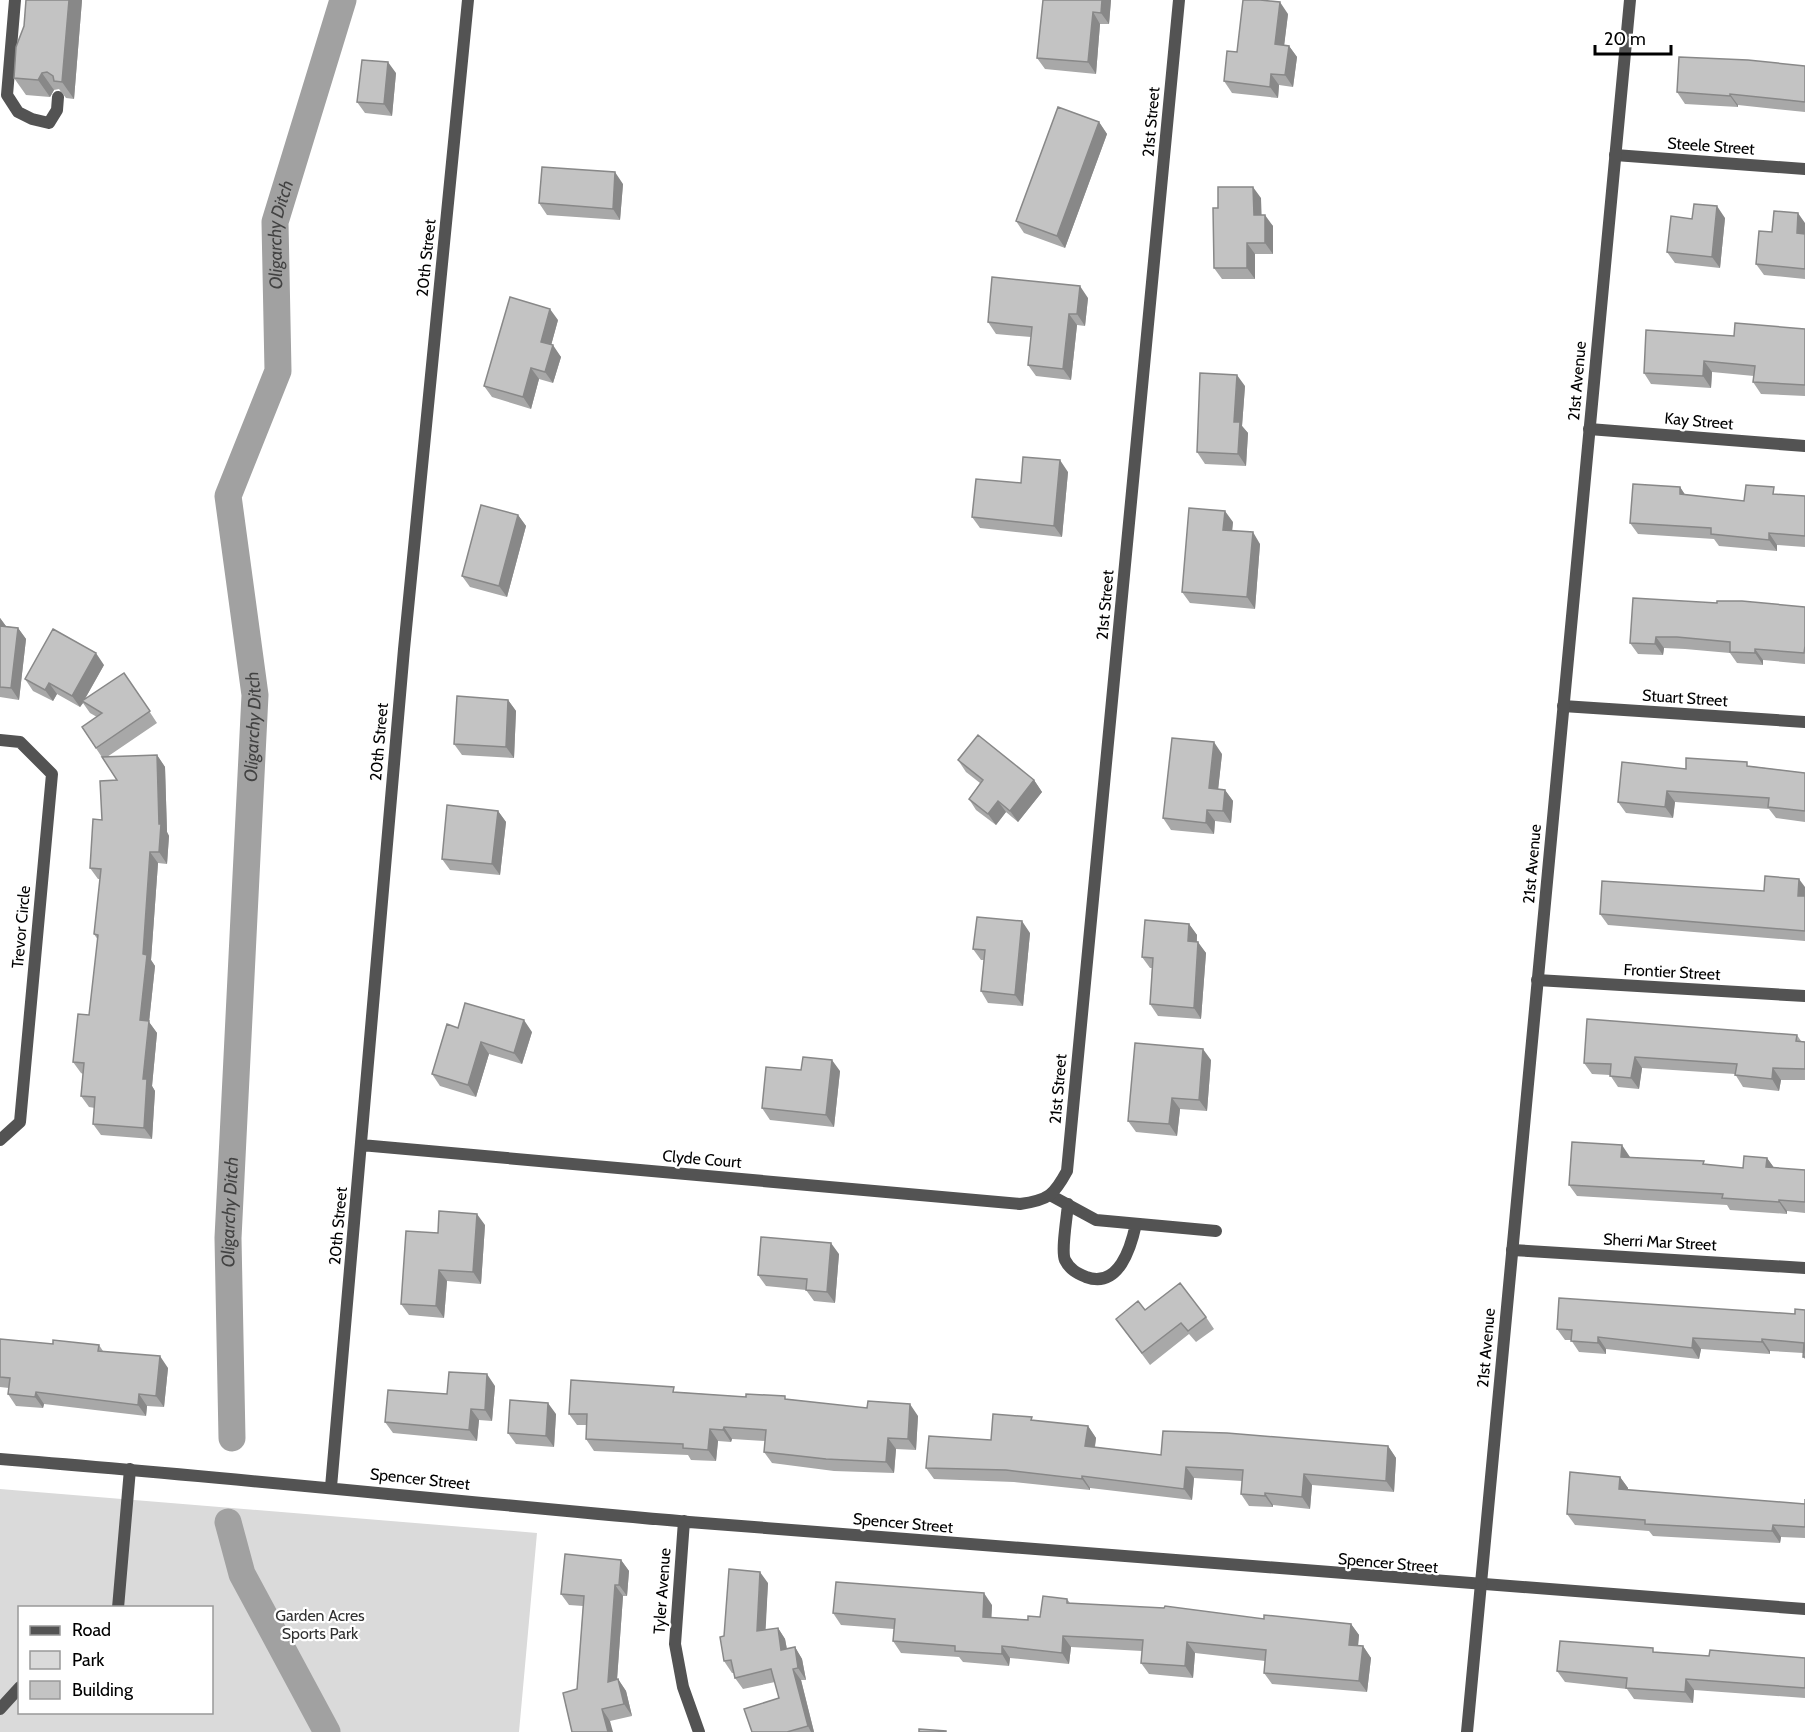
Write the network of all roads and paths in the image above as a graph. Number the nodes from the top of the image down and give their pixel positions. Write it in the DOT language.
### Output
graph roads {
  1 [pos="15,0"];
  2 [pos="468,0"];
  3 [pos="1179,0"];
  4 [pos="1630,0"];
  5 [pos="58,97"];
  6 [pos="1615,155"];
  7 [pos="1805,169"];
  8 [pos="1589,429"];
  9 [pos="1805,446"];
  10 [pos="1563,706"];
  11 [pos="1805,722"];
  12 [pos="0,740"];
  13 [pos="1537,980"];
  14 [pos="1805,996"];
  15 [pos="0,1140"];
  16 [pos="361,1145"];
  17 [pos="1045,1198"];
  18 [pos="1068,1204"];
  19 [pos="1136,1224"];
  20 [pos="1216,1231"];
  21 [pos="1512,1250"];
  22 [pos="1805,1268"];
  23 [pos="0,1459"];
  24 [pos="130,1469"];
  25 [pos="331,1487"];
  26 [pos="684,1521"];
  27 [pos="1480,1587"];
  28 [pos="118,1606"];
  29 [pos="1805,1609"];
  30 [pos="18,1689"];
  31 [pos="0,1709"];
  32 [pos="699,1732"];
  33 [pos="1467,1732"];
  1 -- 5 [label="street"];
  2 -- 16 [label="street, 20th Street"];
  3 -- 17 [label="street, 21st Street"];
  4 -- 6 [label="street, 21st Avenue"];
  6 -- 7 [label="street, Steele Street"];
  6 -- 8 [label="street, 21st Avenue"];
  8 -- 9 [label="street, Kay Street"];
  8 -- 10 [label="street, 21st Avenue"];
  10 -- 11 [label="street, Stuart Street"];
  10 -- 13 [label="street, 21st Avenue"];
  12 -- 15 [label="street, Trevor Circle"];
  13 -- 14 [label="street, Frontier Street"];
  13 -- 21 [label="street, 21st Avenue"];
  16 -- 17 [label="street, Clyde Court"];
  16 -- 25 [label="street, 20th Street"];
  17 -- 18 [label="street"];
  18 -- 19 [label="street"];
  18 -- 19 [label="street"];
  19 -- 20 [label="street"];
  21 -- 22 [label="street, Sherri Mar Street"];
  21 -- 27 [label="street, 21st Avenue"];
  23 -- 24 [label="street, Spencer Street"];
  24 -- 25 [label="street, Spencer Street"];
  24 -- 28 [label="street"];
  25 -- 26 [label="street, Spencer Street"];
  26 -- 27 [label="street, Spencer Street"];
  26 -- 32 [label="street, Tyler Avenue"];
  27 -- 29 [label="street, Spencer Street"];
  27 -- 33 [label="street, 21st Avenue"];
  30 -- 31 [label="street"];
}
